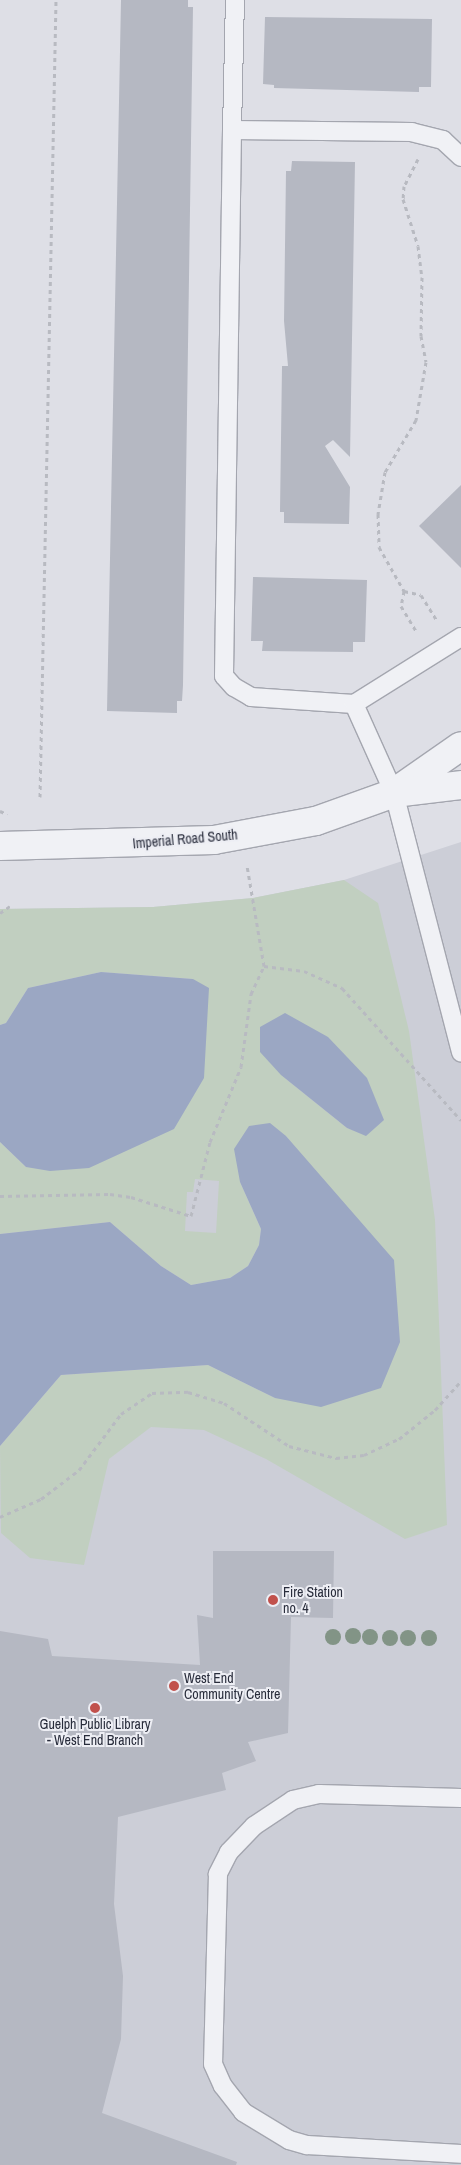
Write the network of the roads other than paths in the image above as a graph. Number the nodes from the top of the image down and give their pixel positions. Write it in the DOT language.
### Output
graph roads {
  1 [pos="235,0"];
  2 [pos="232,130"];
  3 [pos="461,157"];
  4 [pos="461,637"];
  5 [pos="354,704"];
  6 [pos="461,746"];
  7 [pos="461,785"];
  8 [pos="394,793"];
  9 [pos="0,846"];
  10 [pos="461,1053"];
  11 [pos="461,1798"];
  12 [pos="461,2154"];
  1 -- 2 [label="lane"];
  2 -- 3 [label="lane"];
  2 -- 5 [label="lane"];
  4 -- 5 [label="lane"];
  5 -- 8 [label="lane"];
  6 -- 8 [label="street, Imperial Road South"];
  7 -- 8 [label="street, Imperial Road South"];
  8 -- 9 [label="street, Imperial Road South"];
  8 -- 10 [label="lane"];
  11 -- 12 [label="lane"];
}
